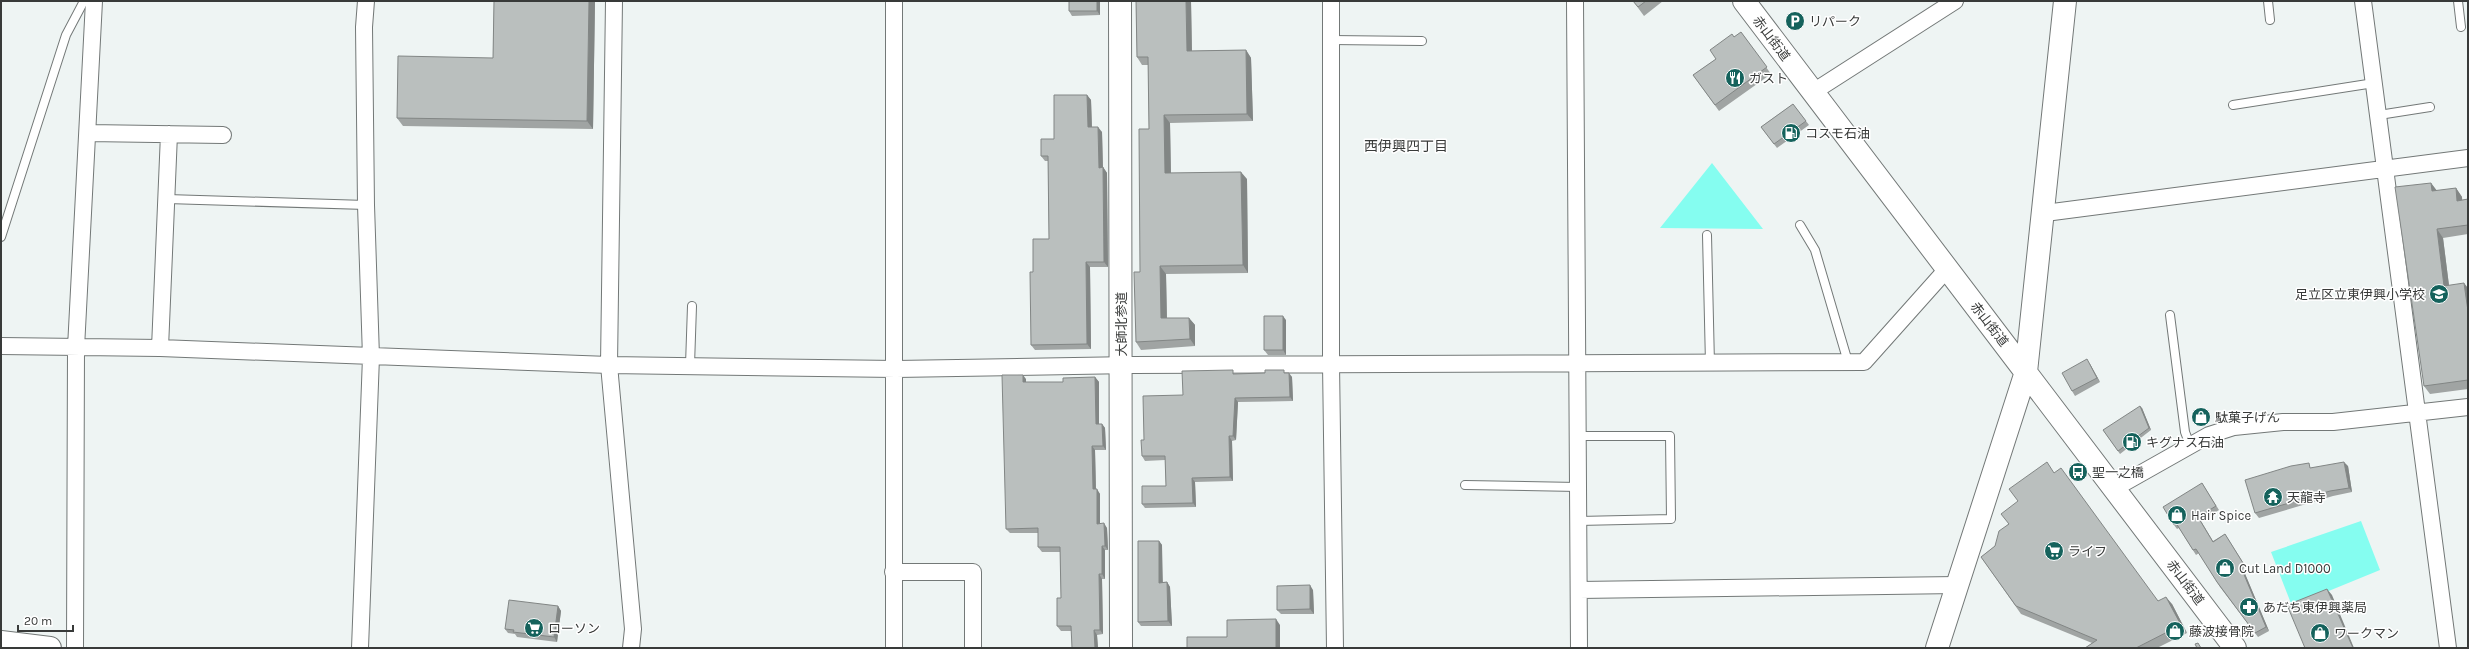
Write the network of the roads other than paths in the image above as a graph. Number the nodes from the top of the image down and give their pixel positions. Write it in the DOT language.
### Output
graph roads {
  1 [pos="84,1"];
  2 [pos="94,1"];
  3 [pos="366,1"];
  4 [pos="614,1"];
  5 [pos="894,1"];
  6 [pos="1120,1"];
  7 [pos="1331,1"];
  8 [pos="1575,1"];
  9 [pos="1744,1"];
  10 [pos="1955,1"];
  11 [pos="2065,1"];
  12 [pos="2268,1"];
  13 [pos="2363,1"];
  14 [pos="2458,1"];
  15 [pos="2270,20"];
  16 [pos="2461,27"];
  17 [pos="1331,40"];
  18 [pos="1422,40"];
  19 [pos="2374,83"];
  20 [pos="1813,92"];
  21 [pos="2233,105"];
  22 [pos="2430,107"];
  23 [pos="2379,115"];
  24 [pos="88,132"];
  25 [pos="169,134"];
  26 [pos="223,135"];
  27 [pos="2468,158"];
  28 [pos="2386,170"];
  29 [pos="167,200"];
  30 [pos="366,205"];
  31 [pos="2045,213"];
  32 [pos="1800,225"];
  33 [pos="1707,234"];
  34 [pos="1,237"];
  35 [pos="1947,269"];
  36 [pos="692,306"];
  37 [pos="2170,315"];
  38 [pos="1,346"];
  39 [pos="76,348"];
  40 [pos="160,348"];
  41 [pos="371,358"];
  42 [pos="1848,362"];
  43 [pos="1332,364"];
  44 [pos="1577,364"];
  45 [pos="1710,364"];
  46 [pos="609,365"];
  47 [pos="690,365"];
  48 [pos="1121,366"];
  49 [pos="896,369"];
  50 [pos="2026,372"];
  51 [pos="2468,407"];
  52 [pos="2418,414"];
  53 [pos="1578,436"];
  54 [pos="2190,445"];
  55 [pos="1466,485"];
  56 [pos="1578,487"];
  57 [pos="2115,488"];
  58 [pos="1578,521"];
  59 [pos="892,572"];
  60 [pos="1958,586"];
  61 [pos="1579,590"];
  62 [pos="1,642"];
  63 [pos="50,648"];
  64 [pos="75,648"];
  65 [pos="360,648"];
  66 [pos="631,648"];
  67 [pos="894,648"];
  68 [pos="973,648"];
  69 [pos="1121,648"];
  70 [pos="1335,648"];
  71 [pos="1579,648"];
  72 [pos="1937,648"];
  73 [pos="2235,648"];
  74 [pos="2448,648"];
  1 -- 34 [label="lane"];
  2 -- 24 [label="street"];
  3 -- 30 [label="street"];
  4 -- 46 [label="street"];
  5 -- 49 [label="street"];
  6 -- 48 [label="street, 大師北参道"];
  7 -- 17 [label="street"];
  8 -- 44 [label="street"];
  9 -- 20 [label="street, 赤山街道"];
  10 -- 20 [label="street"];
  11 -- 31 [label="street"];
  12 -- 15 [label="lane"];
  13 -- 19 [label="street"];
  14 -- 16 [label="lane"];
  17 -- 18 [label="lane"];
  17 -- 43 [label="street"];
  19 -- 21 [label="lane"];
  19 -- 23 [label="street"];
  20 -- 35 [label="street, 赤山街道"];
  22 -- 23 [label="lane"];
  23 -- 28 [label="street"];
  24 -- 25 [label="street"];
  24 -- 39 [label="street"];
  25 -- 26 [label="street"];
  25 -- 29 [label="street"];
  27 -- 28 [label="street"];
  28 -- 31 [label="street"];
  28 -- 52 [label="street"];
  29 -- 30 [label="lane"];
  29 -- 40 [label="street"];
  30 -- 41 [label="street"];
  31 -- 50 [label="street"];
  32 -- 42 [label="lane"];
  33 -- 45 [label="lane"];
  35 -- 42 [label="street"];
  35 -- 50 [label="street, 赤山街道"];
  36 -- 47 [label="lane"];
  37 -- 54 [label="lane"];
  38 -- 39 [label="street"];
  39 -- 40 [label="street"];
  39 -- 64 [label="street"];
  40 -- 41 [label="street"];
  41 -- 46 [label="street"];
  41 -- 65 [label="street"];
  42 -- 45 [label="street"];
  43 -- 44 [label="street"];
  43 -- 48 [label="street"];
  43 -- 70 [label="street"];
  44 -- 45 [label="street"];
  44 -- 53 [label="street"];
  46 -- 47 [label="street"];
  46 -- 66 [label="street"];
  47 -- 49 [label="street"];
  48 -- 49 [label="street"];
  48 -- 69 [label="street, 大師北参道"];
  49 -- 59 [label="street"];
  50 -- 57 [label="street, 赤山街道"];
  50 -- 60 [label="street"];
  51 -- 52 [label="street"];
  52 -- 54 [label="street"];
  52 -- 74 [label="street"];
  53 -- 56 [label="street"];
  53 -- 58 [label="lane"];
  54 -- 57 [label="street"];
  55 -- 56 [label="lane"];
  56 -- 58 [label="street"];
  57 -- 73 [label="street, 赤山街道"];
  58 -- 61 [label="street"];
  59 -- 67 [label="street"];
  59 -- 68 [label="street"];
  60 -- 61 [label="street"];
  60 -- 72 [label="street"];
  61 -- 71 [label="street"];
  62 -- 63 [label="street"];
}
